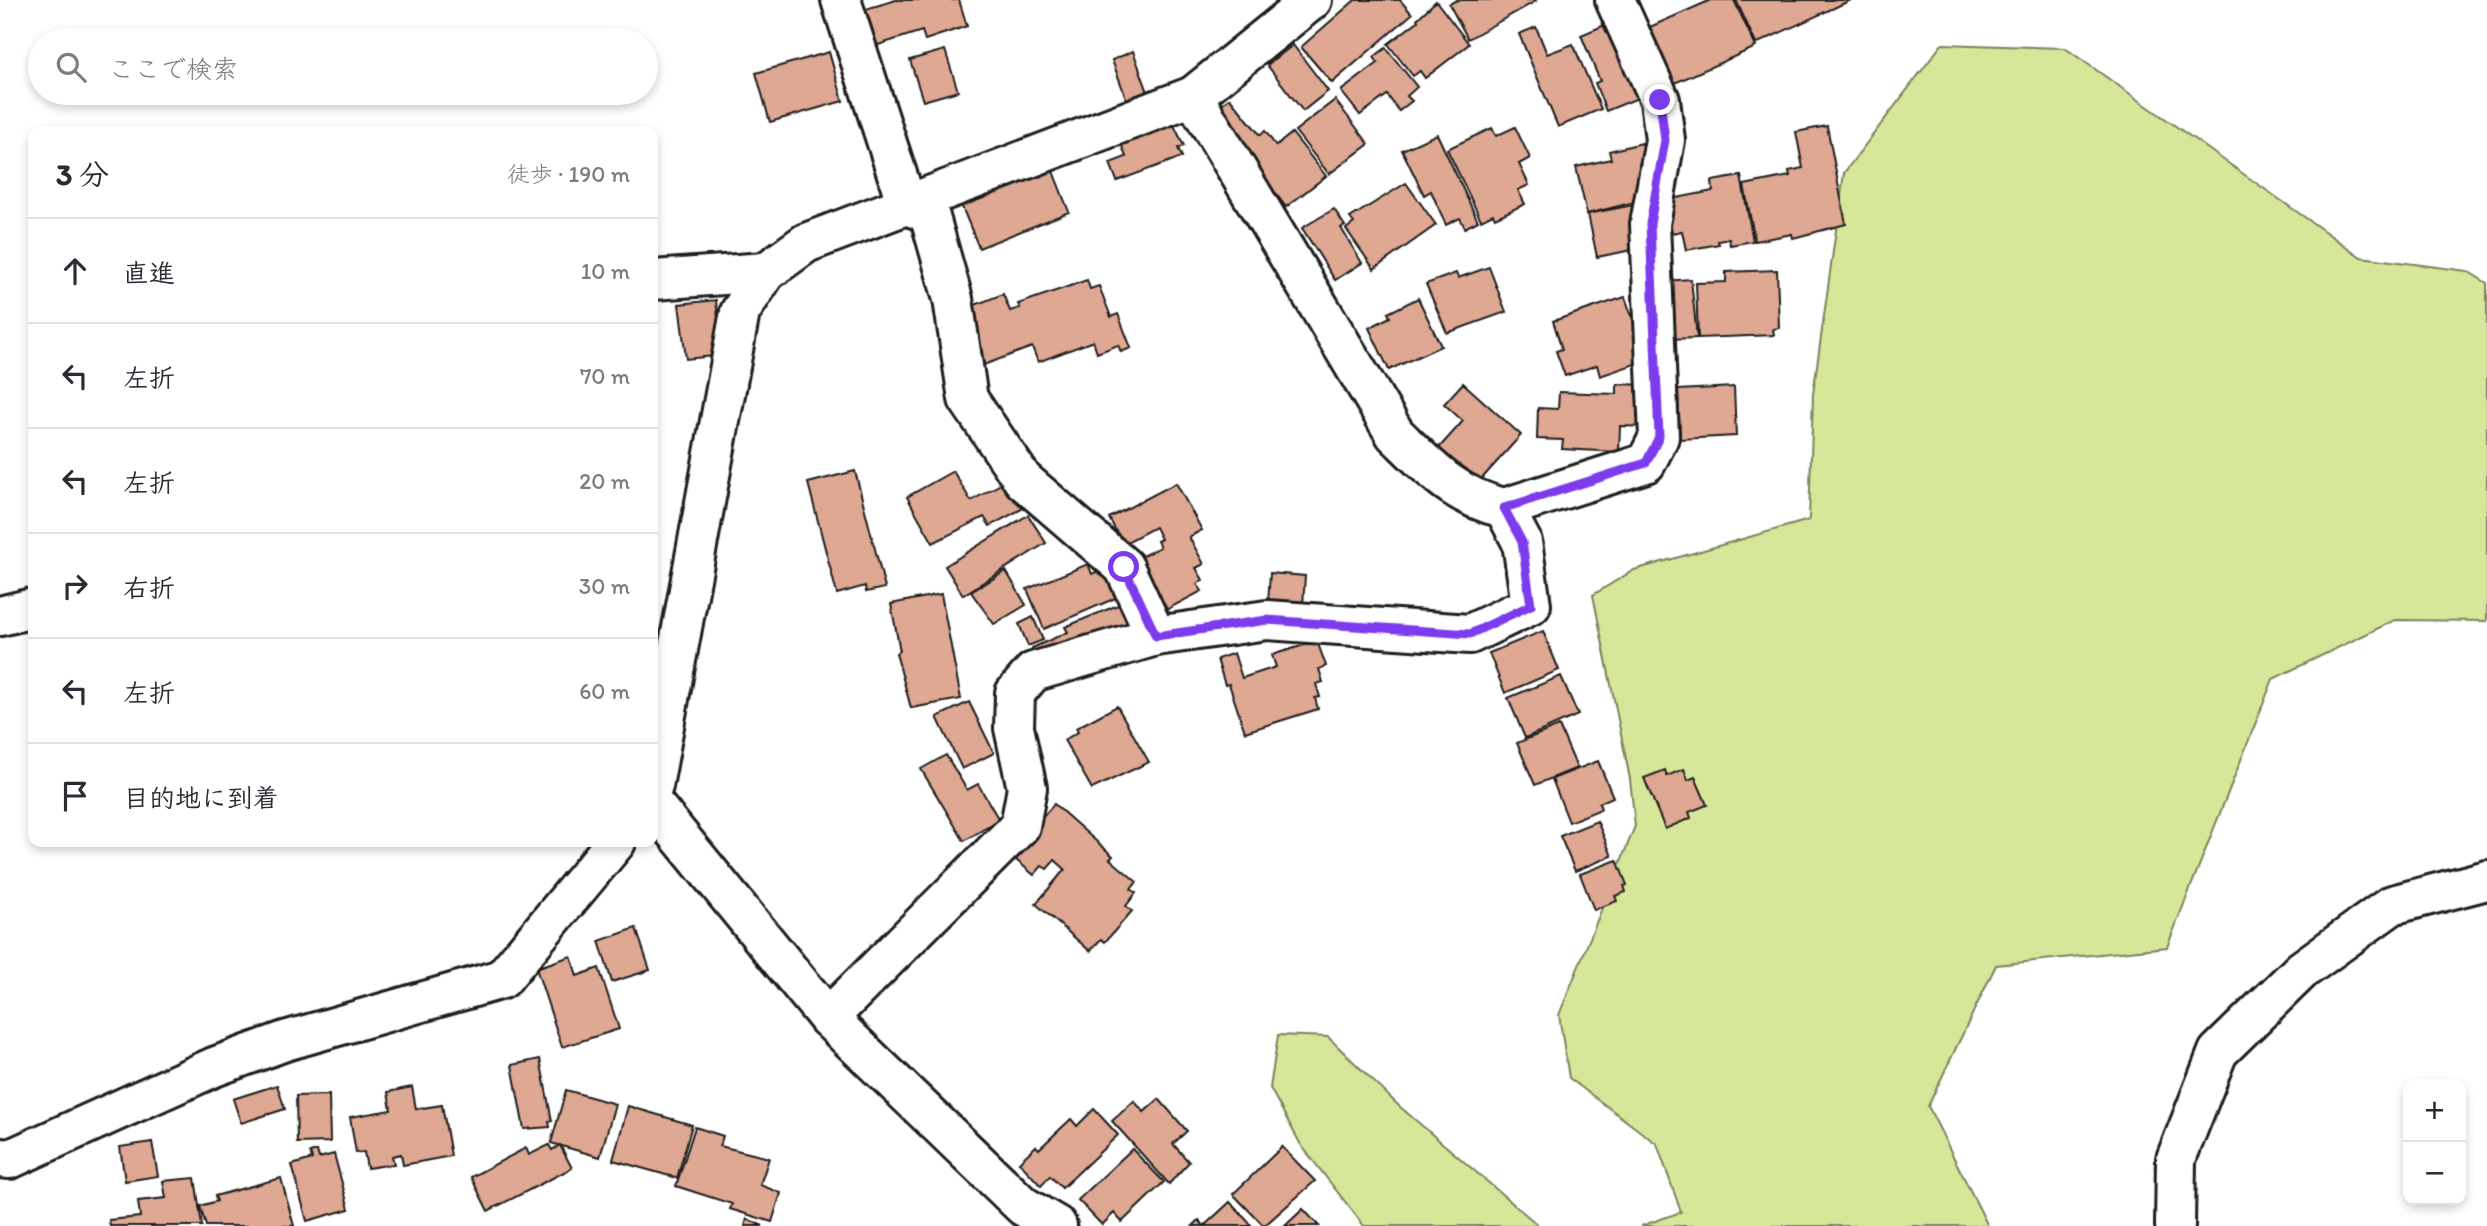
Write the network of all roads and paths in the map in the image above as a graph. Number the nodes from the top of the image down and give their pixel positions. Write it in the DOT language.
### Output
graph roads {
  1 [pos="841,0"];
  2 [pos="1312,0"];
  3 [pos="1615,0"];
  4 [pos="1193,96"];
  5 [pos="907,205"];
  6 [pos="766,272"];
  7 [pos="658,280"];
  8 [pos="1504,508"];
  9 [pos="28,609"];
  10 [pos="0,616"];
  11 [pos="1156,636"];
  12 [pos="658,759"];
  13 [pos="658,810"];
  14 [pos="612,847"];
  15 [pos="2487,880"];
  16 [pos="828,1018"];
  17 [pos="0,1158"];
  18 [pos="1057,1226"];
  19 [pos="2175,1226"];
  1 -- 5 [label="street"];
  2 -- 4 [label="street"];
  3 -- 8 [label="street"];
  4 -- 5 [label="street"];
  4 -- 8 [label="street"];
  5 -- 6 [label="street"];
  5 -- 11 [label="street"];
  6 -- 7 [label="street"];
  6 -- 12 [label="street"];
  8 -- 11 [label="street"];
  9 -- 10 [label="street"];
  11 -- 16 [label="street"];
  13 -- 16 [label="street"];
  14 -- 17 [label="street"];
  15 -- 19 [label="street"];
  16 -- 18 [label="street"];
}
